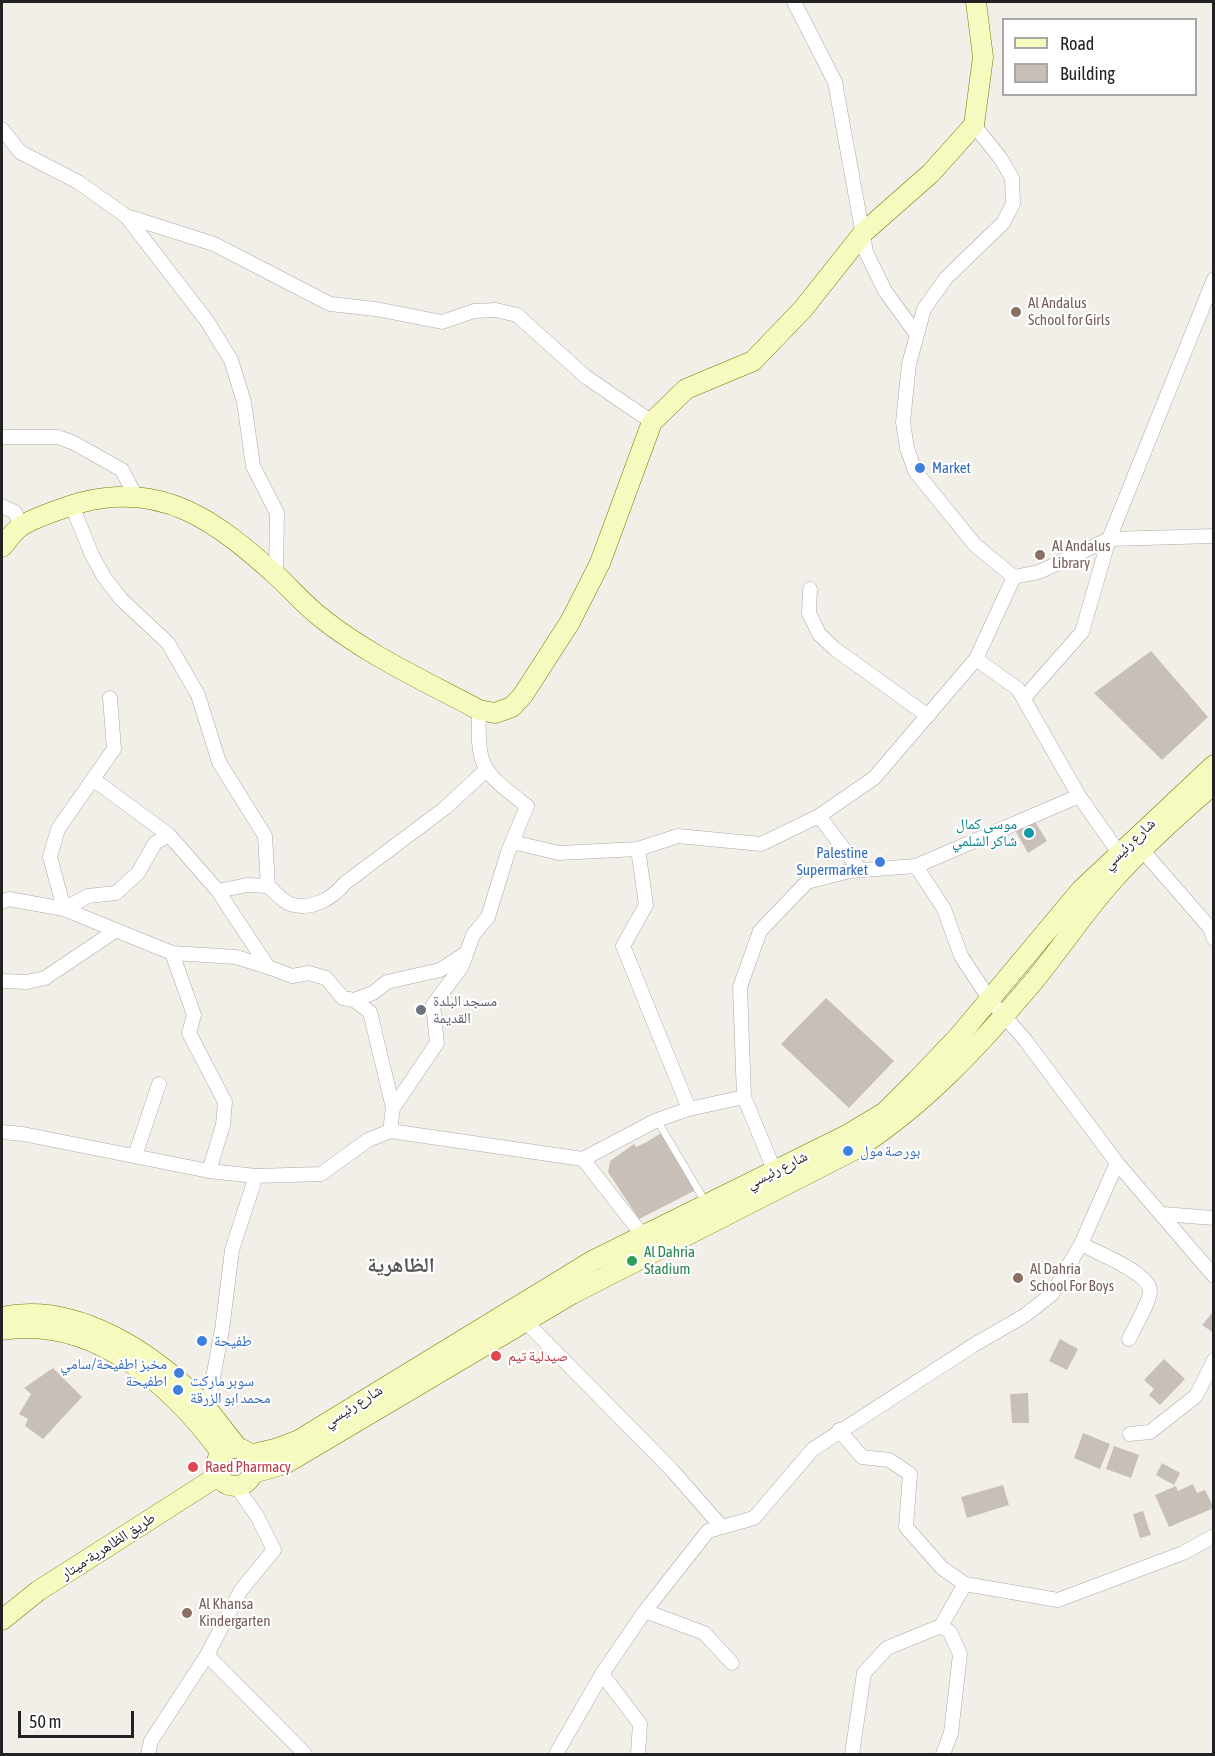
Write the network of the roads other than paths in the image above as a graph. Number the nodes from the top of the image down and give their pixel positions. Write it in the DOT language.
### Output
graph roads {
  1 [pos="794,2"];
  2 [pos="976,2"];
  3 [pos="974,125"];
  4 [pos="2,129"];
  5 [pos="126,216"];
  6 [pos="864,232"];
  7 [pos="1214,279"];
  8 [pos="1210,295"];
  9 [pos="917,334"];
  10 [pos="652,422"];
  11 [pos="2,437"];
  12 [pos="135,495"];
  13 [pos="2,506"];
  14 [pos="72,506"];
  15 [pos="21,526"];
  16 [pos="1214,536"];
  17 [pos="1109,539"];
  18 [pos="2,547"];
  19 [pos="276,575"];
  20 [pos="1014,578"];
  21 [pos="810,589"];
  22 [pos="976,659"];
  23 [pos="110,698"];
  24 [pos="1024,698"];
  25 [pos="479,710"];
  26 [pos="928,716"];
  27 [pos="1214,765"];
  28 [pos="486,770"];
  29 [pos="94,780"];
  30 [pos="1214,784"];
  31 [pos="1079,796"];
  32 [pos="819,816"];
  33 [pos="169,835"];
  34 [pos="512,842"];
  35 [pos="638,849"];
  36 [pos="1143,851"];
  37 [pos="1119,853"];
  38 [pos="916,866"];
  39 [pos="860,870"];
  40 [pos="268,886"];
  41 [pos="218,891"];
  42 [pos="2,902"];
  43 [pos="64,909"];
  44 [pos="115,931"];
  45 [pos="1212,932"];
  46 [pos="172,953"];
  47 [pos="466,953"];
  48 [pos="268,967"];
  49 [pos="2,981"];
  50 [pos="354,1000"];
  51 [pos="990,1000"];
  52 [pos="1003,1015"];
  53 [pos="159,1084"];
  54 [pos="744,1098"];
  55 [pos="393,1108"];
  56 [pos="689,1109"];
  57 [pos="657,1120"];
  58 [pos="390,1131"];
  59 [pos="2,1132"];
  60 [pos="135,1156"];
  61 [pos="583,1159"];
  62 [pos="1117,1163"];
  63 [pos="209,1171"];
  64 [pos="256,1176"];
  65 [pos="778,1178"];
  66 [pos="707,1205"];
  67 [pos="1163,1214"];
  68 [pos="1214,1218"];
  69 [pos="643,1236"];
  70 [pos="1082,1244"];
  71 [pos="1214,1276"];
  72 [pos="525,1301"];
  73 [pos="2,1317"];
  74 [pos="525,1321"];
  75 [pos="2,1330"];
  76 [pos="1129,1339"];
  77 [pos="1214,1360"];
  78 [pos="207,1410"];
  79 [pos="839,1430"];
  80 [pos="1130,1434"];
  81 [pos="241,1458"];
  82 [pos="218,1476"];
  83 [pos="236,1486"];
  84 [pos="720,1526"];
  85 [pos="1214,1536"];
  86 [pos="965,1584"];
  87 [pos="645,1611"];
  88 [pos="2,1620"];
  89 [pos="941,1626"];
  90 [pos="207,1655"];
  91 [pos="732,1663"];
  92 [pos="602,1674"];
  93 [pos="148,1755"];
  94 [pos="305,1755"];
  95 [pos="556,1755"];
  96 [pos="638,1755"];
  97 [pos="852,1755"];
  98 [pos="942,1755"];
  1 -- 6 [label="street"];
  2 -- 3 [label="main road"];
  3 -- 6 [label="main road"];
  3 -- 9 [label="street"];
  4 -- 5 [label="street"];
  5 -- 10 [label="street"];
  5 -- 19 [label="street"];
  6 -- 9 [label="street"];
  6 -- 10 [label="main road"];
  7 -- 8 [label="street"];
  8 -- 17 [label="street"];
  9 -- 20 [label="street"];
  10 -- 25 [label="main road"];
  11 -- 12 [label="street"];
  12 -- 14 [label="main road"];
  12 -- 19 [label="main road"];
  13 -- 15 [label="street"];
  14 -- 15 [label="main road"];
  14 -- 40 [label="street"];
  15 -- 18 [label="main road"];
  16 -- 17 [label="street"];
  17 -- 20 [label="street"];
  17 -- 24 [label="street"];
  19 -- 25 [label="main road"];
  20 -- 22 [label="street"];
  21 -- 26 [label="street"];
  22 -- 24 [label="street"];
  22 -- 26 [label="street"];
  23 -- 29 [label="street"];
  24 -- 31 [label="street"];
  25 -- 28 [label="street"];
  26 -- 32 [label="street"];
  27 -- 37 [label="main road, شارع رئيسي"];
  28 -- 34 [label="street"];
  28 -- 40 [label="street"];
  29 -- 33 [label="street"];
  29 -- 43 [label="street"];
  30 -- 36 [label="main road, شارع رئيسي"];
  31 -- 37 [label="street"];
  31 -- 38 [label="street"];
  32 -- 35 [label="street"];
  32 -- 39 [label="street"];
  33 -- 41 [label="street"];
  33 -- 43 [label="street"];
  34 -- 35 [label="street"];
  34 -- 47 [label="street"];
  35 -- 56 [label="street"];
  36 -- 45 [label="street"];
  36 -- 52 [label="main road, شارع رئيسي"];
  37 -- 51 [label="main road, شارع رئيسي"];
  38 -- 39 [label="street"];
  38 -- 51 [label="street"];
  39 -- 54 [label="street"];
  40 -- 41 [label="street"];
  41 -- 48 [label="street"];
  42 -- 43 [label="street"];
  43 -- 44 [label="street"];
  44 -- 46 [label="street"];
  44 -- 49 [label="street"];
  46 -- 48 [label="street"];
  46 -- 63 [label="street"];
  47 -- 50 [label="street"];
  47 -- 55 [label="street"];
  48 -- 50 [label="street"];
  50 -- 55 [label="street"];
  51 -- 52 [label="street"];
  51 -- 65 [label="main road, شارع رئيسي"];
  52 -- 62 [label="street"];
  52 -- 65 [label="main road, شارع رئيسي"];
  53 -- 60 [label="street"];
  54 -- 56 [label="street"];
  54 -- 65 [label="street"];
  55 -- 58 [label="street"];
  56 -- 57 [label="street"];
  57 -- 61 [label="street"];
  57 -- 66 [label="lane"];
  58 -- 61 [label="street"];
  58 -- 64 [label="street"];
  59 -- 60 [label="street"];
  60 -- 63 [label="street"];
  61 -- 69 [label="street"];
  62 -- 67 [label="street"];
  62 -- 70 [label="street"];
  63 -- 64 [label="street"];
  64 -- 78 [label="street"];
  65 -- 66 [label="main road, شارع رئيسي"];
  65 -- 74 [label="main road, شارع رئيسي"];
  66 -- 69 [label="main road, شارع رئيسي"];
  67 -- 68 [label="street"];
  67 -- 71 [label="street"];
  69 -- 72 [label="main road, شارع رئيسي"];
  70 -- 76 [label="street"];
  70 -- 79 [label="street"];
  72 -- 74 [label="street"];
  72 -- 81 [label="main road, شارع رئيسي"];
  73 -- 78 [label="main road"];
  74 -- 81 [label="main road, شارع رئيسي"];
  74 -- 84 [label="street"];
  75 -- 81 [label="main road"];
  77 -- 80 [label="street"];
  78 -- 81 [label="main road"];
  79 -- 84 [label="street"];
  79 -- 86 [label="street"];
  81 -- 82 [label="main road"];
  81 -- 83 [label="main road"];
  82 -- 83 [label="main road"];
  82 -- 88 [label="main road, طريق الظاهرية-ميتار"];
  83 -- 90 [label="street"];
  84 -- 87 [label="street"];
  85 -- 86 [label="street"];
  86 -- 89 [label="street"];
  87 -- 91 [label="street"];
  87 -- 92 [label="street"];
  89 -- 97 [label="street"];
  89 -- 98 [label="street"];
  90 -- 93 [label="street"];
  90 -- 94 [label="street"];
  92 -- 95 [label="street"];
  92 -- 96 [label="street"];
}
